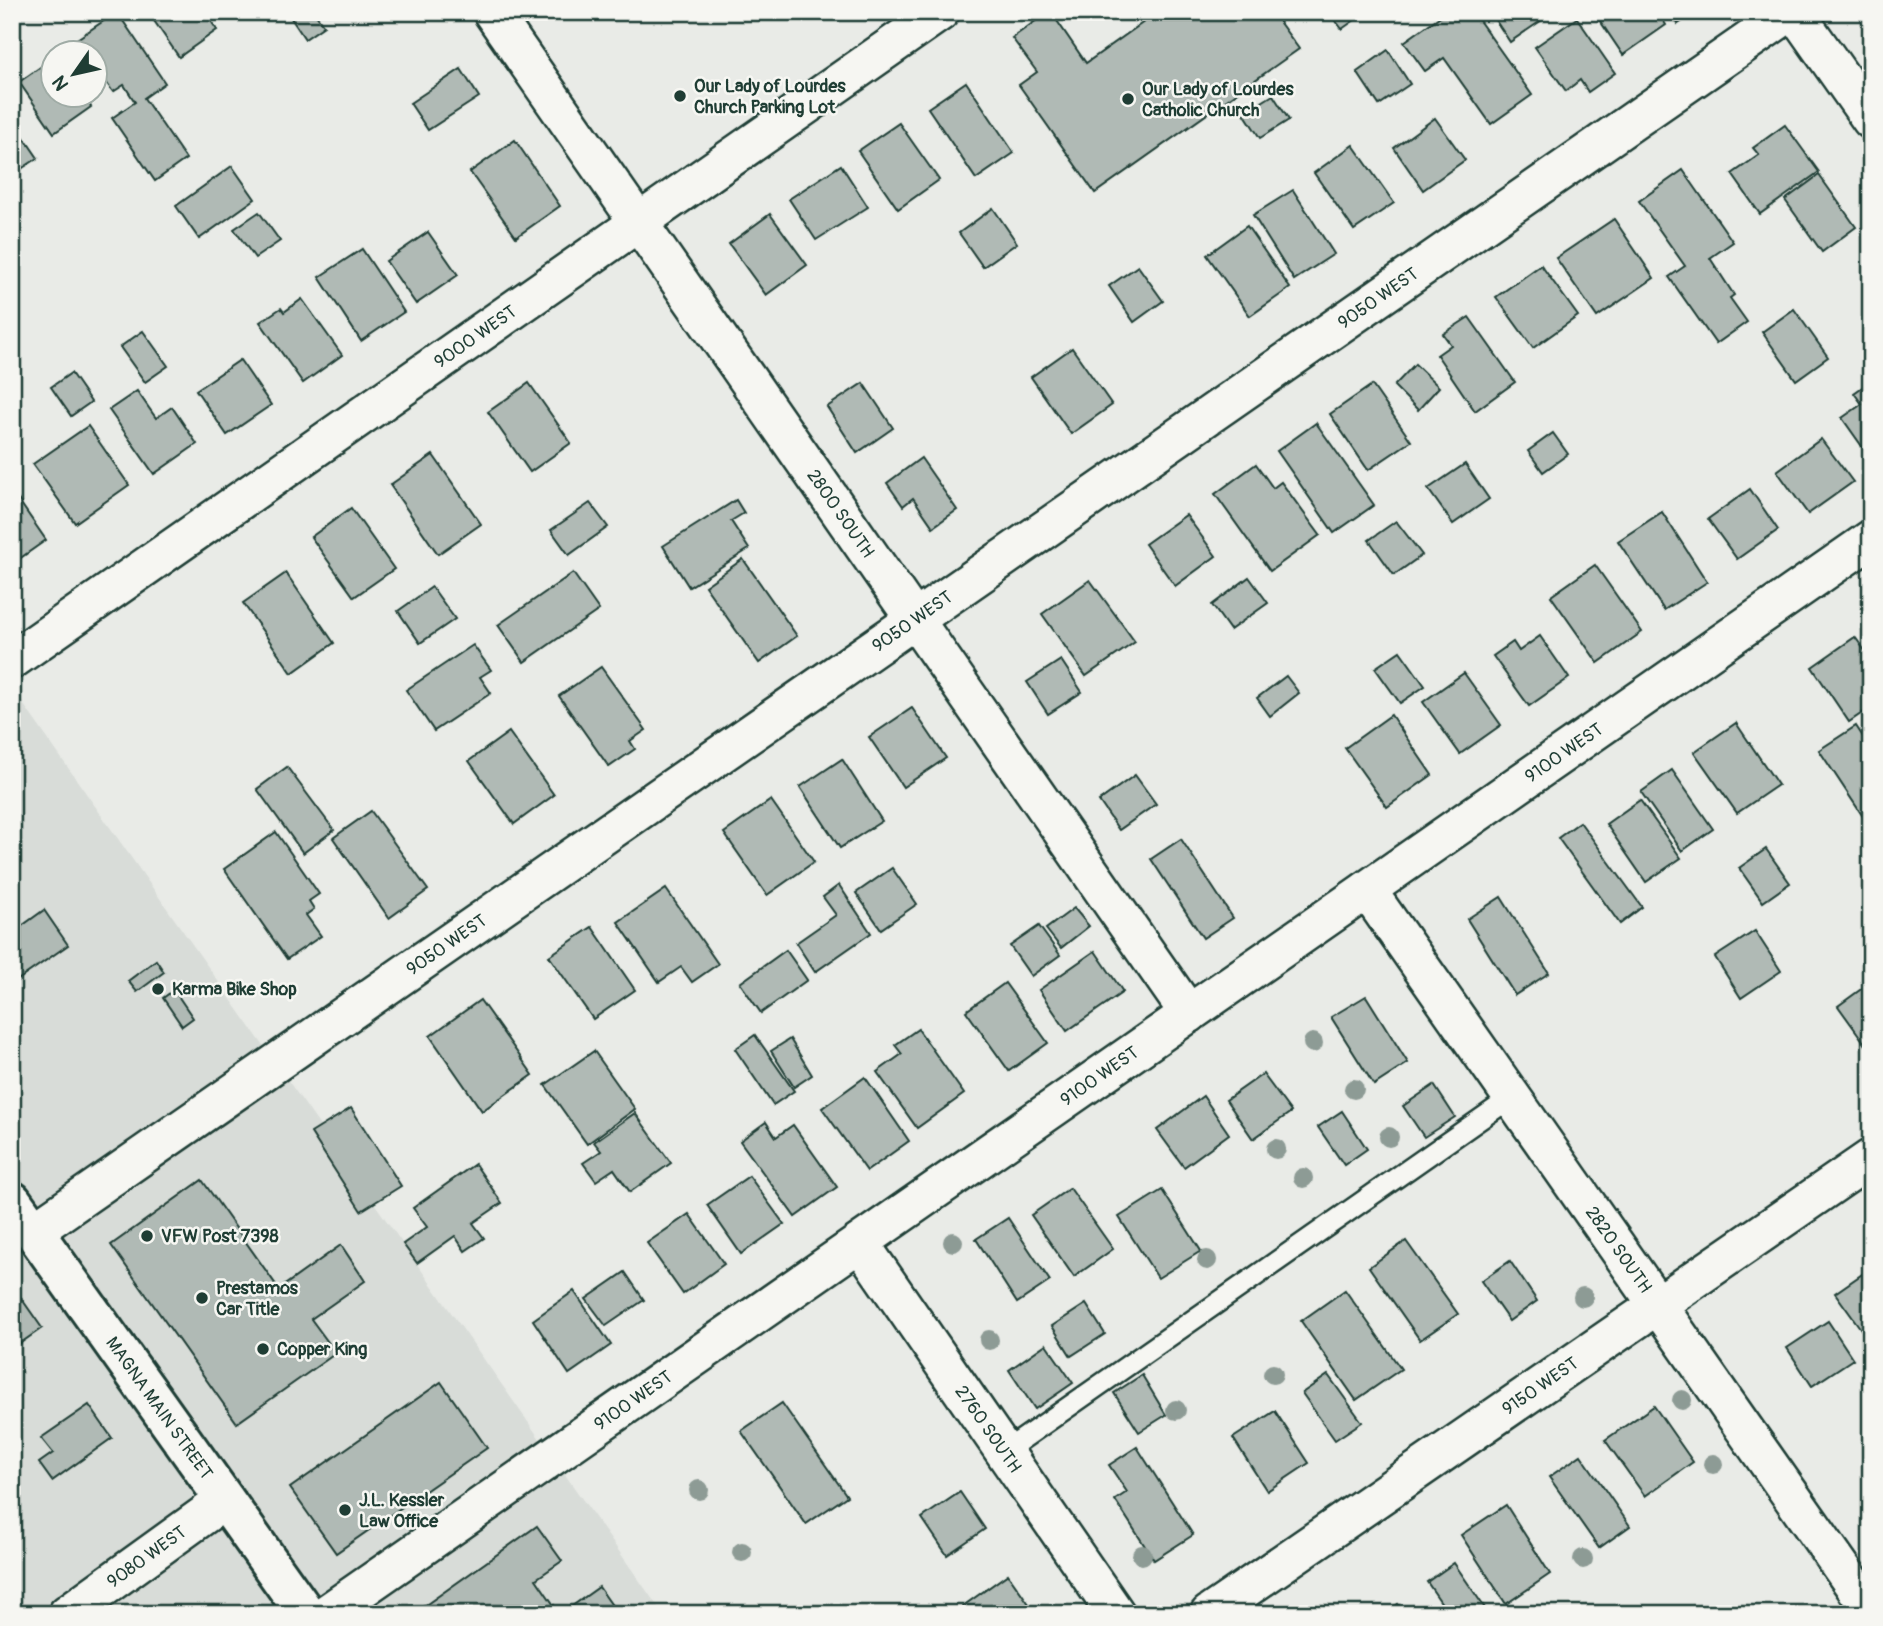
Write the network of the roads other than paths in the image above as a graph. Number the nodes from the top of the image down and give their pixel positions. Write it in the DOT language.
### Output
graph roads {
  1 [pos="492,12"];
  2 [pos="940,12"];
  3 [pos="1790,12"];
  4 [pos="1796,12"];
  5 [pos="1871,120"];
  6 [pos="639,223"];
  7 [pos="1871,539"];
  8 [pos="915,620"];
  9 [pos="12,660"];
  10 [pos="1367,890"];
  11 [pos="1189,1014"];
  12 [pos="1512,1097"];
  13 [pos="1871,1158"];
  14 [pos="23,1216"];
  15 [pos="860,1243"];
  16 [pos="1657,1305"];
  17 [pos="1004,1452"];
  18 [pos="225,1500"];
  19 [pos="1871,1610"];
  20 [pos="67,1614"];
  21 [pos="306,1614"];
  22 [pos="326,1614"];
  23 [pos="1116,1614"];
  24 [pos="1209,1614"];
  1 -- 6 [label="street, 2800 SOUTH"];
  2 -- 6 [label="street, 9000 WEST"];
  3 -- 8 [label="street, 9050 WEST"];
  4 -- 5 [label="street"];
  6 -- 8 [label="street, 2800 SOUTH"];
  6 -- 9 [label="street, 9000 WEST"];
  7 -- 10 [label="street, 9100 WEST"];
  8 -- 11 [label="street, 2800 SOUTH"];
  8 -- 14 [label="street, 9050 WEST"];
  10 -- 11 [label="street, 9100 WEST"];
  10 -- 12 [label="street, 2820 SOUTH"];
  11 -- 15 [label="street, 9100 WEST"];
  12 -- 16 [label="street, 2820 SOUTH"];
  12 -- 17 [label="lane"];
  13 -- 16 [label="street, 9150 WEST"];
  14 -- 18 [label="street, MAGNA MAIN STREET"];
  15 -- 17 [label="street, 2760 SOUTH"];
  15 -- 22 [label="street, 9100 WEST"];
  16 -- 19 [label="street, 2820 SOUTH"];
  16 -- 24 [label="street, 9150 WEST"];
  17 -- 23 [label="street, 2760 SOUTH"];
  18 -- 20 [label="street, 9080 WEST"];
  18 -- 21 [label="street, MAGNA MAIN STREET"];
}
